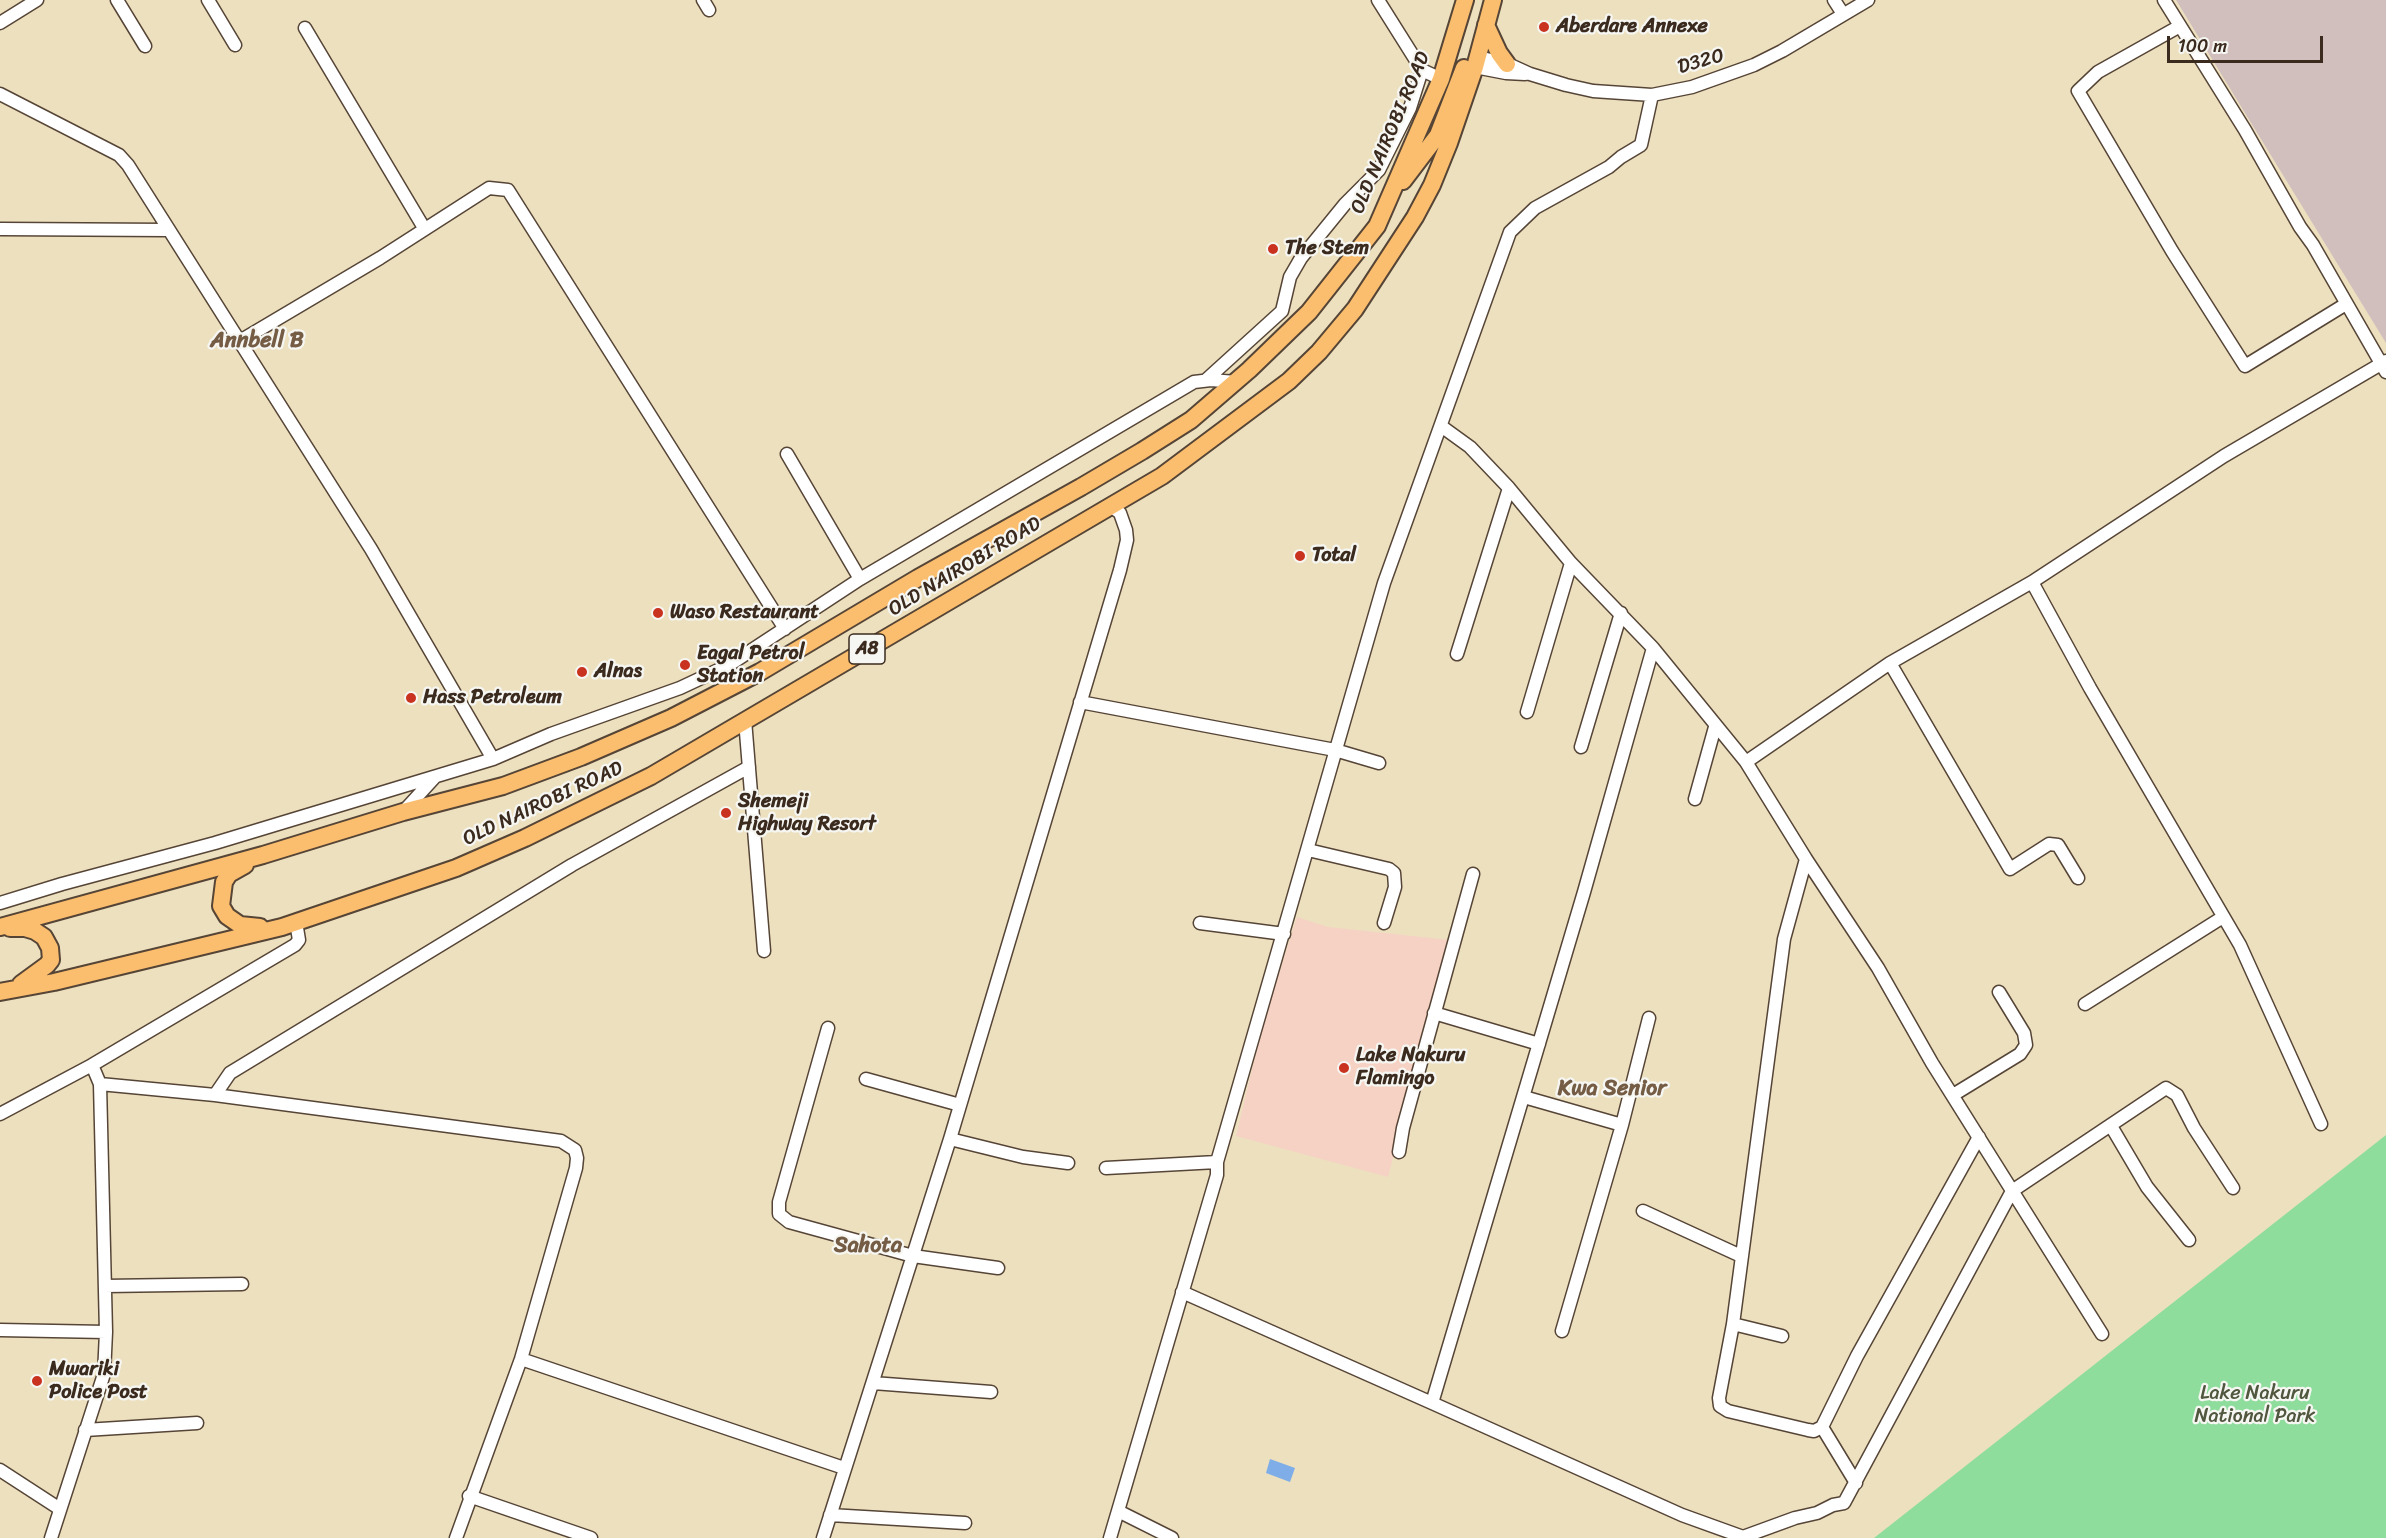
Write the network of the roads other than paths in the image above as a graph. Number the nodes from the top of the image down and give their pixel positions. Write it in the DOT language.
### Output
graph roads {
  1 [pos="37,0"];
  2 [pos="117,0"];
  3 [pos="208,0"];
  4 [pos="1378,0"];
  5 [pos="1481,0"];
  6 [pos="1493,0"];
  7 [pos="1833,0"];
  8 [pos="1868,0"];
  9 [pos="2164,0"];
  10 [pos="1460,3"];
  11 [pos="1843,14"];
  12 [pos="0,23"];
  13 [pos="1486,25"];
  14 [pos="2180,26"];
  15 [pos="304,28"];
  16 [pos="235,45"];
  17 [pos="145,46"];
  18 [pos="1474,61"];
  19 [pos="1507,64"];
  20 [pos="1422,70"];
  21 [pos="1530,74"];
  22 [pos="1441,79"];
  23 [pos="0,94"];
  24 [pos="1652,94"];
  25 [pos="1390,195"];
  26 [pos="1377,226"];
  27 [pos="424,228"];
  28 [pos="0,229"];
  29 [pos="169,230"];
  30 [pos="1396,245"];
  31 [pos="2346,304"];
  32 [pos="240,341"];
  33 [pos="2385,365"];
  34 [pos="1206,381"];
  35 [pos="1236,382"];
  36 [pos="1441,426"];
  37 [pos="787,454"];
  38 [pos="1509,488"];
  39 [pos="1111,506"];
  40 [pos="1571,563"];
  41 [pos="860,579"];
  42 [pos="2032,582"];
  43 [pos="1621,613"];
  44 [pos="785,629"];
  45 [pos="1653,648"];
  46 [pos="1457,654"];
  47 [pos="1890,663"];
  48 [pos="1080,702"];
  49 [pos="1527,712"];
  50 [pos="745,720"];
  51 [pos="1716,727"];
  52 [pos="1581,747"];
  53 [pos="1335,750"];
  54 [pos="493,759"];
  55 [pos="1746,762"];
  56 [pos="1379,763"];
  57 [pos="749,767"];
  58 [pos="435,777"];
  59 [pos="1695,799"];
  60 [pos="403,812"];
  61 [pos="1308,850"];
  62 [pos="263,855"];
  63 [pos="1806,859"];
  64 [pos="1473,874"];
  65 [pos="2078,878"];
  66 [pos="0,903"];
  67 [pos="2223,917"];
  68 [pos="1200,923"];
  69 [pos="1384,923"];
  70 [pos="289,925"];
  71 [pos="0,928"];
  72 [pos="1284,934"];
  73 [pos="764,951"];
  74 [pos="6,991"];
  75 [pos="1999,992"];
  76 [pos="2085,1004"];
  77 [pos="1434,1013"];
  78 [pos="1649,1018"];
  79 [pos="828,1028"];
  80 [pos="1539,1044"];
  81 [pos="92,1065"];
  82 [pos="866,1079"];
  83 [pos="100,1084"];
  84 [pos="215,1095"];
  85 [pos="1953,1095"];
  86 [pos="1524,1097"];
  87 [pos="960,1105"];
  88 [pos="0,1114"];
  89 [pos="2321,1124"];
  90 [pos="1622,1125"];
  91 [pos="2111,1126"];
  92 [pos="1979,1137"];
  93 [pos="950,1139"];
  94 [pos="1399,1152"];
  95 [pos="1217,1162"];
  96 [pos="1068,1163"];
  97 [pos="1106,1168"];
  98 [pos="2233,1188"];
  99 [pos="2012,1191"];
  100 [pos="1642,1211"];
  101 [pos="2188,1240"];
  102 [pos="1742,1256"];
  103 [pos="913,1257"];
  104 [pos="998,1268"];
  105 [pos="242,1284"];
  106 [pos="105,1286"];
  107 [pos="1182,1292"];
  108 [pos="1733,1324"];
  109 [pos="0,1330"];
  110 [pos="1562,1331"];
  111 [pos="106,1332"];
  112 [pos="2102,1334"];
  113 [pos="1782,1336"];
  114 [pos="521,1359"];
  115 [pos="873,1383"];
  116 [pos="991,1392"];
  117 [pos="1432,1403"];
  118 [pos="197,1423"];
  119 [pos="1822,1427"];
  120 [pos="86,1431"];
  121 [pos="843,1468"];
  122 [pos="0,1470"];
  123 [pos="1856,1483"];
  124 [pos="469,1496"];
  125 [pos="60,1509"];
  126 [pos="1118,1511"];
  127 [pos="830,1515"];
  128 [pos="965,1523"];
  129 [pos="51,1538"];
  130 [pos="456,1538"];
  131 [pos="591,1538"];
  132 [pos="823,1538"];
  133 [pos="1110,1538"];
  134 [pos="1172,1538"];
  1 -- 12 [label="street"];
  2 -- 17 [label="street"];
  3 -- 16 [label="street"];
  4 -- 20 [label="street"];
  5 -- 18 [label="highway"];
  6 -- 13 [label="highway, OLD NAIROBI ROAD / A8"];
  7 -- 11 [label="street"];
  8 -- 11 [label="street, D320 / D320"];
  9 -- 14 [label="street"];
  10 -- 22 [label="highway, OLD NAIROBI ROAD / A8"];
  11 -- 24 [label="street, D320 / D320"];
  13 -- 18 [label="highway, OLD NAIROBI ROAD / A8"];
  13 -- 19 [label="highway"];
  14 -- 31 [label="street"];
  14 -- 31 [label="street"];
  15 -- 27 [label="street"];
  18 -- 19 [label="street, D320"];
  18 -- 21 [label="street, D320"];
  18 -- 25 [label="highway"];
  18 -- 30 [label="highway, OLD NAIROBI ROAD / A8"];
  19 -- 21 [label="street, D320"];
  20 -- 22 [label="street"];
  20 -- 34 [label="street"];
  21 -- 24 [label="street, D320 / D320"];
  22 -- 25 [label="highway, OLD NAIROBI ROAD / A8"];
  23 -- 29 [label="street"];
  24 -- 36 [label="street"];
  25 -- 26 [label="highway, OLD NAIROBI ROAD / A8"];
  26 -- 30 [label="highway"];
  26 -- 35 [label="highway, OLD NAIROBI ROAD / A8"];
  27 -- 32 [label="street"];
  27 -- 44 [label="street"];
  28 -- 29 [label="street"];
  29 -- 32 [label="street"];
  30 -- 39 [label="highway, OLD NAIROBI ROAD / A8"];
  31 -- 33 [label="street"];
  32 -- 54 [label="street"];
  33 -- 42 [label="street"];
  34 -- 35 [label="street"];
  34 -- 41 [label="street"];
  35 -- 60 [label="highway, OLD NAIROBI ROAD / A8"];
  36 -- 38 [label="street"];
  36 -- 53 [label="street"];
  37 -- 41 [label="street"];
  38 -- 40 [label="street"];
  38 -- 46 [label="street"];
  39 -- 48 [label="street"];
  39 -- 50 [label="highway, OLD NAIROBI ROAD / A8"];
  40 -- 43 [label="street"];
  40 -- 49 [label="street"];
  41 -- 44 [label="street"];
  42 -- 47 [label="street"];
  42 -- 67 [label="street"];
  43 -- 45 [label="street"];
  43 -- 52 [label="street"];
  44 -- 54 [label="street"];
  45 -- 51 [label="street"];
  45 -- 80 [label="street"];
  47 -- 55 [label="street"];
  47 -- 65 [label="street"];
  48 -- 53 [label="street"];
  48 -- 87 [label="street"];
  50 -- 57 [label="street"];
  50 -- 70 [label="highway, OLD NAIROBI ROAD / A8"];
  51 -- 55 [label="street"];
  51 -- 59 [label="street"];
  53 -- 56 [label="street"];
  53 -- 61 [label="street"];
  54 -- 58 [label="street"];
  55 -- 63 [label="street"];
  57 -- 73 [label="street"];
  57 -- 84 [label="street"];
  58 -- 60 [label="street"];
  58 -- 66 [label="street"];
  60 -- 62 [label="highway, OLD NAIROBI ROAD / A8"];
  61 -- 69 [label="street"];
  61 -- 72 [label="street"];
  62 -- 70 [label="highway"];
  62 -- 71 [label="highway, OLD NAIROBI ROAD / A8"];
  63 -- 85 [label="street"];
  63 -- 102 [label="street"];
  64 -- 77 [label="street"];
  67 -- 76 [label="street"];
  67 -- 89 [label="street"];
  68 -- 72 [label="street"];
  70 -- 74 [label="highway, OLD NAIROBI ROAD / A8"];
  70 -- 81 [label="street"];
  71 -- 74 [label="highway"];
  72 -- 95 [label="street"];
  75 -- 85 [label="street"];
  77 -- 80 [label="street"];
  77 -- 94 [label="street"];
  78 -- 90 [label="street"];
  79 -- 103 [label="street"];
  80 -- 86 [label="street"];
  81 -- 83 [label="street"];
  81 -- 88 [label="street"];
  82 -- 87 [label="street"];
  83 -- 84 [label="street"];
  83 -- 106 [label="street"];
  84 -- 114 [label="street"];
  85 -- 92 [label="street"];
  86 -- 90 [label="street"];
  86 -- 117 [label="street"];
  87 -- 93 [label="street"];
  90 -- 110 [label="street"];
  91 -- 98 [label="street"];
  91 -- 99 [label="street"];
  91 -- 101 [label="street"];
  92 -- 99 [label="street"];
  92 -- 119 [label="street"];
  93 -- 96 [label="street"];
  93 -- 103 [label="street"];
  95 -- 97 [label="street"];
  95 -- 107 [label="street"];
  99 -- 112 [label="street"];
  99 -- 123 [label="street"];
  100 -- 102 [label="street"];
  102 -- 108 [label="street"];
  103 -- 104 [label="street"];
  103 -- 115 [label="street"];
  105 -- 106 [label="street"];
  106 -- 111 [label="street"];
  107 -- 117 [label="street"];
  107 -- 126 [label="street"];
  108 -- 113 [label="street"];
  108 -- 119 [label="street"];
  109 -- 111 [label="street"];
  111 -- 120 [label="street"];
  114 -- 121 [label="street"];
  114 -- 124 [label="street"];
  115 -- 116 [label="street"];
  115 -- 121 [label="street"];
  117 -- 123 [label="street"];
  118 -- 120 [label="street"];
  119 -- 123 [label="street"];
  120 -- 125 [label="street"];
  121 -- 127 [label="street"];
  122 -- 125 [label="street"];
  124 -- 130 [label="street"];
  124 -- 131 [label="street"];
  125 -- 129 [label="street"];
  126 -- 133 [label="street"];
  126 -- 134 [label="street"];
  127 -- 128 [label="street"];
  127 -- 132 [label="street"];
}
